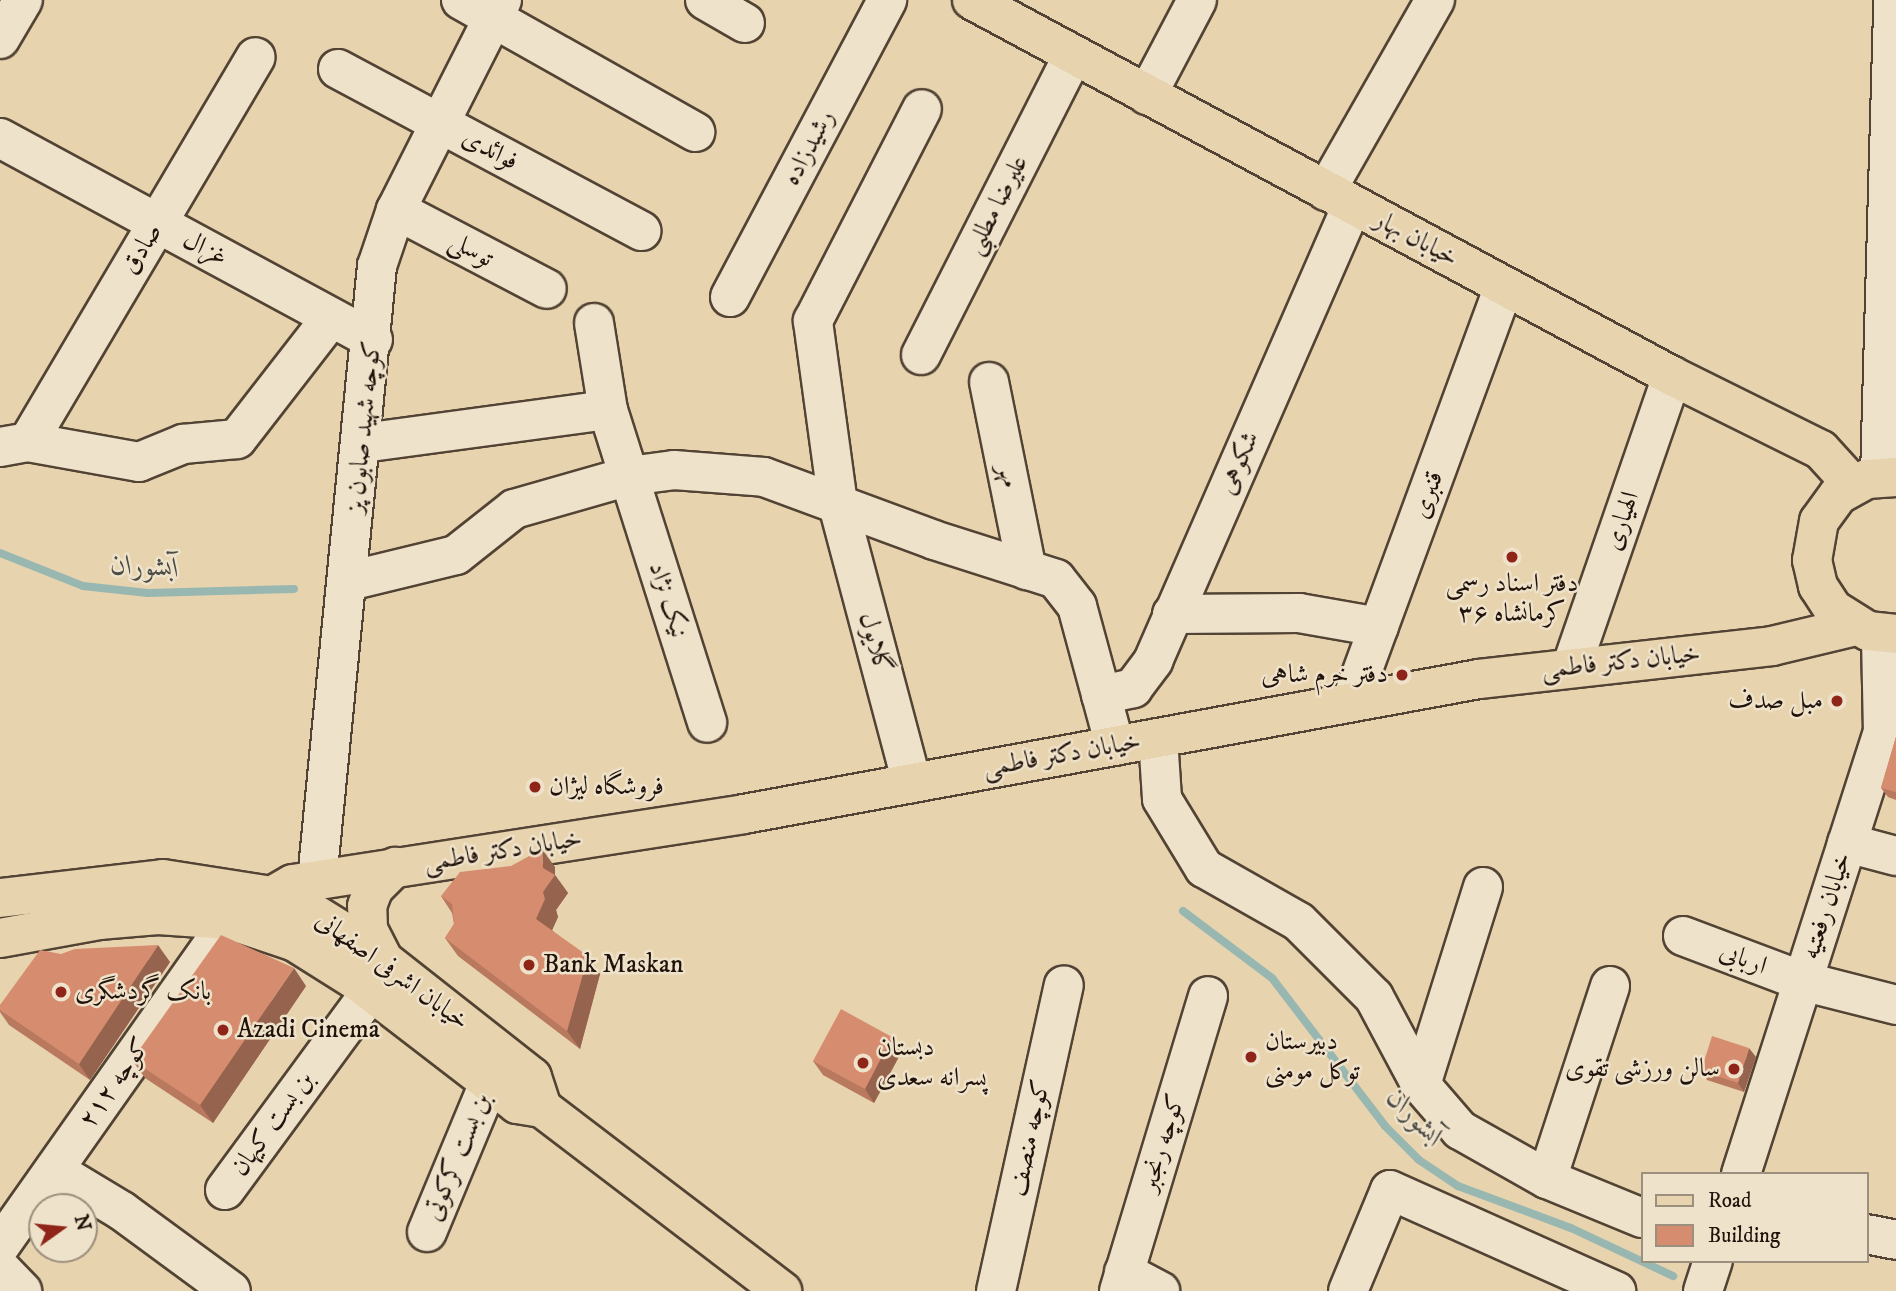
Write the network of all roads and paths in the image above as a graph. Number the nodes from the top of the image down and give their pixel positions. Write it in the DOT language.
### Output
graph roads {
  1 [pos="23,0"];
  2 [pos="705,0"];
  3 [pos="887,0"];
  4 [pos="1197,0"];
  5 [pos="1435,0"];
  6 [pos="1893,0"];
  7 [pos="982,3"];
  8 [pos="485,6"];
  9 [pos="745,23"];
  10 [pos="0,39"];
  11 [pos="1073,55"];
  12 [pos="256,57"];
  13 [pos="338,69"];
  14 [pos="1147,95"];
  15 [pos="922,109"];
  16 [pos="439,123"];
  17 [pos="695,132"];
  18 [pos="0,138"];
  19 [pos="1339,198"];
  20 [pos="396,210"];
  21 [pos="158,223"];
  22 [pos="641,231"];
  23 [pos="1504,287"];
  24 [pos="547,289"];
  25 [pos="730,297"];
  26 [pos="331,317"];
  27 [pos="594,323"];
  28 [pos="373,340"];
  29 [pos="920,355"];
  30 [pos="1672,376"];
  31 [pos="989,382"];
  32 [pos="608,410"];
  33 [pos="363,443"];
  34 [pos="14,444"];
  35 [pos="629,476"];
  36 [pos="1877,480"];
  37 [pos="838,504"];
  38 [pos="1027,569"];
  39 [pos="349,581"];
  40 [pos="1172,614"];
  41 [pos="1379,626"];
  42 [pos="1877,631"];
  43 [pos="1572,665"];
  44 [pos="1101,695"];
  45 [pos="1351,702"];
  46 [pos="707,723"];
  47 [pos="1889,734"];
  48 [pos="1158,738"];
  49 [pos="1115,746"];
  50 [pos="912,783"];
  51 [pos="1847,843"];
  52 [pos="1896,856"];
  53 [pos="395,867"];
  54 [pos="317,880"];
  55 [pos="1483,887"];
  56 [pos="272,896"];
  57 [pos="0,898"];
  58 [pos="230,920"];
  59 [pos="1684,936"];
  60 [pos="0,938"];
  61 [pos="377,975"];
  62 [pos="1802,981"];
  63 [pos="1064,985"];
  64 [pos="1610,986"];
  65 [pos="1208,996"];
  66 [pos="1896,1005"];
  67 [pos="489,1083"];
  68 [pos="1421,1085"];
  69 [pos="542,1108"];
  70 [pos="54,1170"];
  71 [pos="1742,1172"];
  72 [pos="1547,1180"];
  73 [pos="225,1189"];
  74 [pos="1640,1217"];
  75 [pos="427,1232"];
  76 [pos="1868,1234"];
  77 [pos="1896,1240"];
  78 [pos="0,1246"];
  79 [pos="1712,1263"];
  80 [pos="1720,1263"];
  81 [pos="0,1268"];
  82 [pos="1122,1282"];
  83 [pos="22,1291"];
  84 [pos="231,1291"];
  85 [pos="782,1291"];
  86 [pos="996,1291"];
  87 [pos="1160,1291"];
  88 [pos="1348,1291"];
  89 [pos="1616,1291"];
  90 [pos="1703,1291"];
  91 [pos="1726,1291"];
  1 -- 10 [label="street"];
  2 -- 9 [label="street"];
  3 -- 25 [label="street, رشیدزاده"];
  4 -- 14 [label="street"];
  5 -- 19 [label="street, شکوهی"];
  6 -- 36 [label="street"];
  7 -- 11 [label="main road, خیابان بهار"];
  8 -- 16 [label="street, کوچه شهید صابون پز"];
  8 -- 17 [label="street"];
  11 -- 14 [label="main road, خیابان بهار"];
  11 -- 29 [label="street, علیرضا مطلبی"];
  12 -- 21 [label="street, صادق"];
  13 -- 16 [label="street, فوائدی"];
  14 -- 19 [label="main road, خیابان بهار"];
  15 -- 37 [label="street, گلایول"];
  16 -- 20 [label="street, کوچه شهید صابون پز"];
  16 -- 22 [label="street, فوائدی"];
  18 -- 21 [label="street, غزال"];
  19 -- 23 [label="main road, خیابان بهار"];
  19 -- 40 [label="street, شکوهی"];
  20 -- 24 [label="street, توسلی"];
  20 -- 28 [label="street, کوچه شهید صابون پز"];
  21 -- 26 [label="street, غزال"];
  21 -- 34 [label="street, صادق"];
  23 -- 30 [label="main road, خیابان بهار"];
  23 -- 41 [label="street, قنبری"];
  26 -- 28 [label="street, غزال"];
  26 -- 34 [label="street"];
  27 -- 32 [label="street, نیک نژاد"];
  28 -- 33 [label="street, کوچه شهید صابون پز"];
  30 -- 36 [label="main road, خیابان بهار"];
  30 -- 43 [label="street, الهیاری"];
  31 -- 38 [label="street, مهر"];
  32 -- 33 [label="street"];
  32 -- 35 [label="street, نیک نژاد"];
  33 -- 39 [label="street, کوچه شهید صابون پز"];
  35 -- 37 [label="street"];
  35 -- 39 [label="street"];
  35 -- 46 [label="street, نیک نژاد"];
  36 -- 42 [label="main road"];
  37 -- 38 [label="street"];
  37 -- 50 [label="street, گلایول"];
  38 -- 44 [label="street"];
  39 -- 54 [label="street, کوچه شهید صابون پز"];
  40 -- 41 [label="street"];
  40 -- 44 [label="street, شکوهی"];
  41 -- 45 [label="street, قنبری"];
  42 -- 43 [label="main road, خیابان دکتر فاطمی"];
  42 -- 47 [label="street, خیابان رفعتیه"];
  43 -- 45 [label="main road, خیابان دکتر فاطمی"];
  44 -- 49 [label="street"];
  45 -- 48 [label="main road, خیابان دکتر فاطمی"];
  47 -- 51 [label="street, خیابان رفعتیه"];
  48 -- 49 [label="main road, خیابان دکتر فاطمی"];
  48 -- 68 [label="street"];
  49 -- 50 [label="main road, خیابان دکتر فاطمی"];
  50 -- 53 [label="main road, خیابان دکتر فاطمی"];
  51 -- 52 [label="street"];
  51 -- 62 [label="street, خیابان رفعتیه"];
  53 -- 54 [label="main road, خیابان دکتر فاطمی"];
  53 -- 61 [label="main road"];
  54 -- 56 [label="main road, خیابان دکتر فاطمی"];
  55 -- 68 [label="street"];
  56 -- 57 [label="main road, خیابان اشرفی اصفهانی"];
  56 -- 61 [label="main road, خیابان اشرفی اصفهانی"];
  58 -- 60 [label="main road, خیابان اشرفی اصفهانی"];
  58 -- 61 [label="main road, خیابان اشرفی اصفهانی"];
  58 -- 70 [label="street, کوچه ۲۱۲"];
  59 -- 62 [label="street, اربابی"];
  61 -- 67 [label="main road, خیابان اشرفی اصفهانی"];
  61 -- 69 [label="main road, خیابان اشرفی اصفهانی"];
  61 -- 73 [label="street, بن بست کیهان"];
  62 -- 66 [label="street, اربابی"];
  62 -- 71 [label="street, خیابان رفعتیه"];
  63 -- 86 [label="street, کوچه منصف"];
  64 -- 72 [label="street"];
  65 -- 82 [label="street, کوچه رنجبر"];
  67 -- 69 [label="main road, خیابان اشرفی اصفهانی"];
  67 -- 75 [label="street, بن بست کرکوتی"];
  68 -- 72 [label="street"];
  69 -- 85 [label="main road, خیابان اشرفی اصفهانی"];
  70 -- 78 [label="street, کوچه ۲۱۲"];
  70 -- 84 [label="street"];
  72 -- 74 [label="street"];
  76 -- 77 [label="street"];
  79 -- 90 [label="street"];
  80 -- 91 [label="street"];
  81 -- 83 [label="street"];
  82 -- 87 [label="street"];
  88 -- 89 [label="street"];
}
